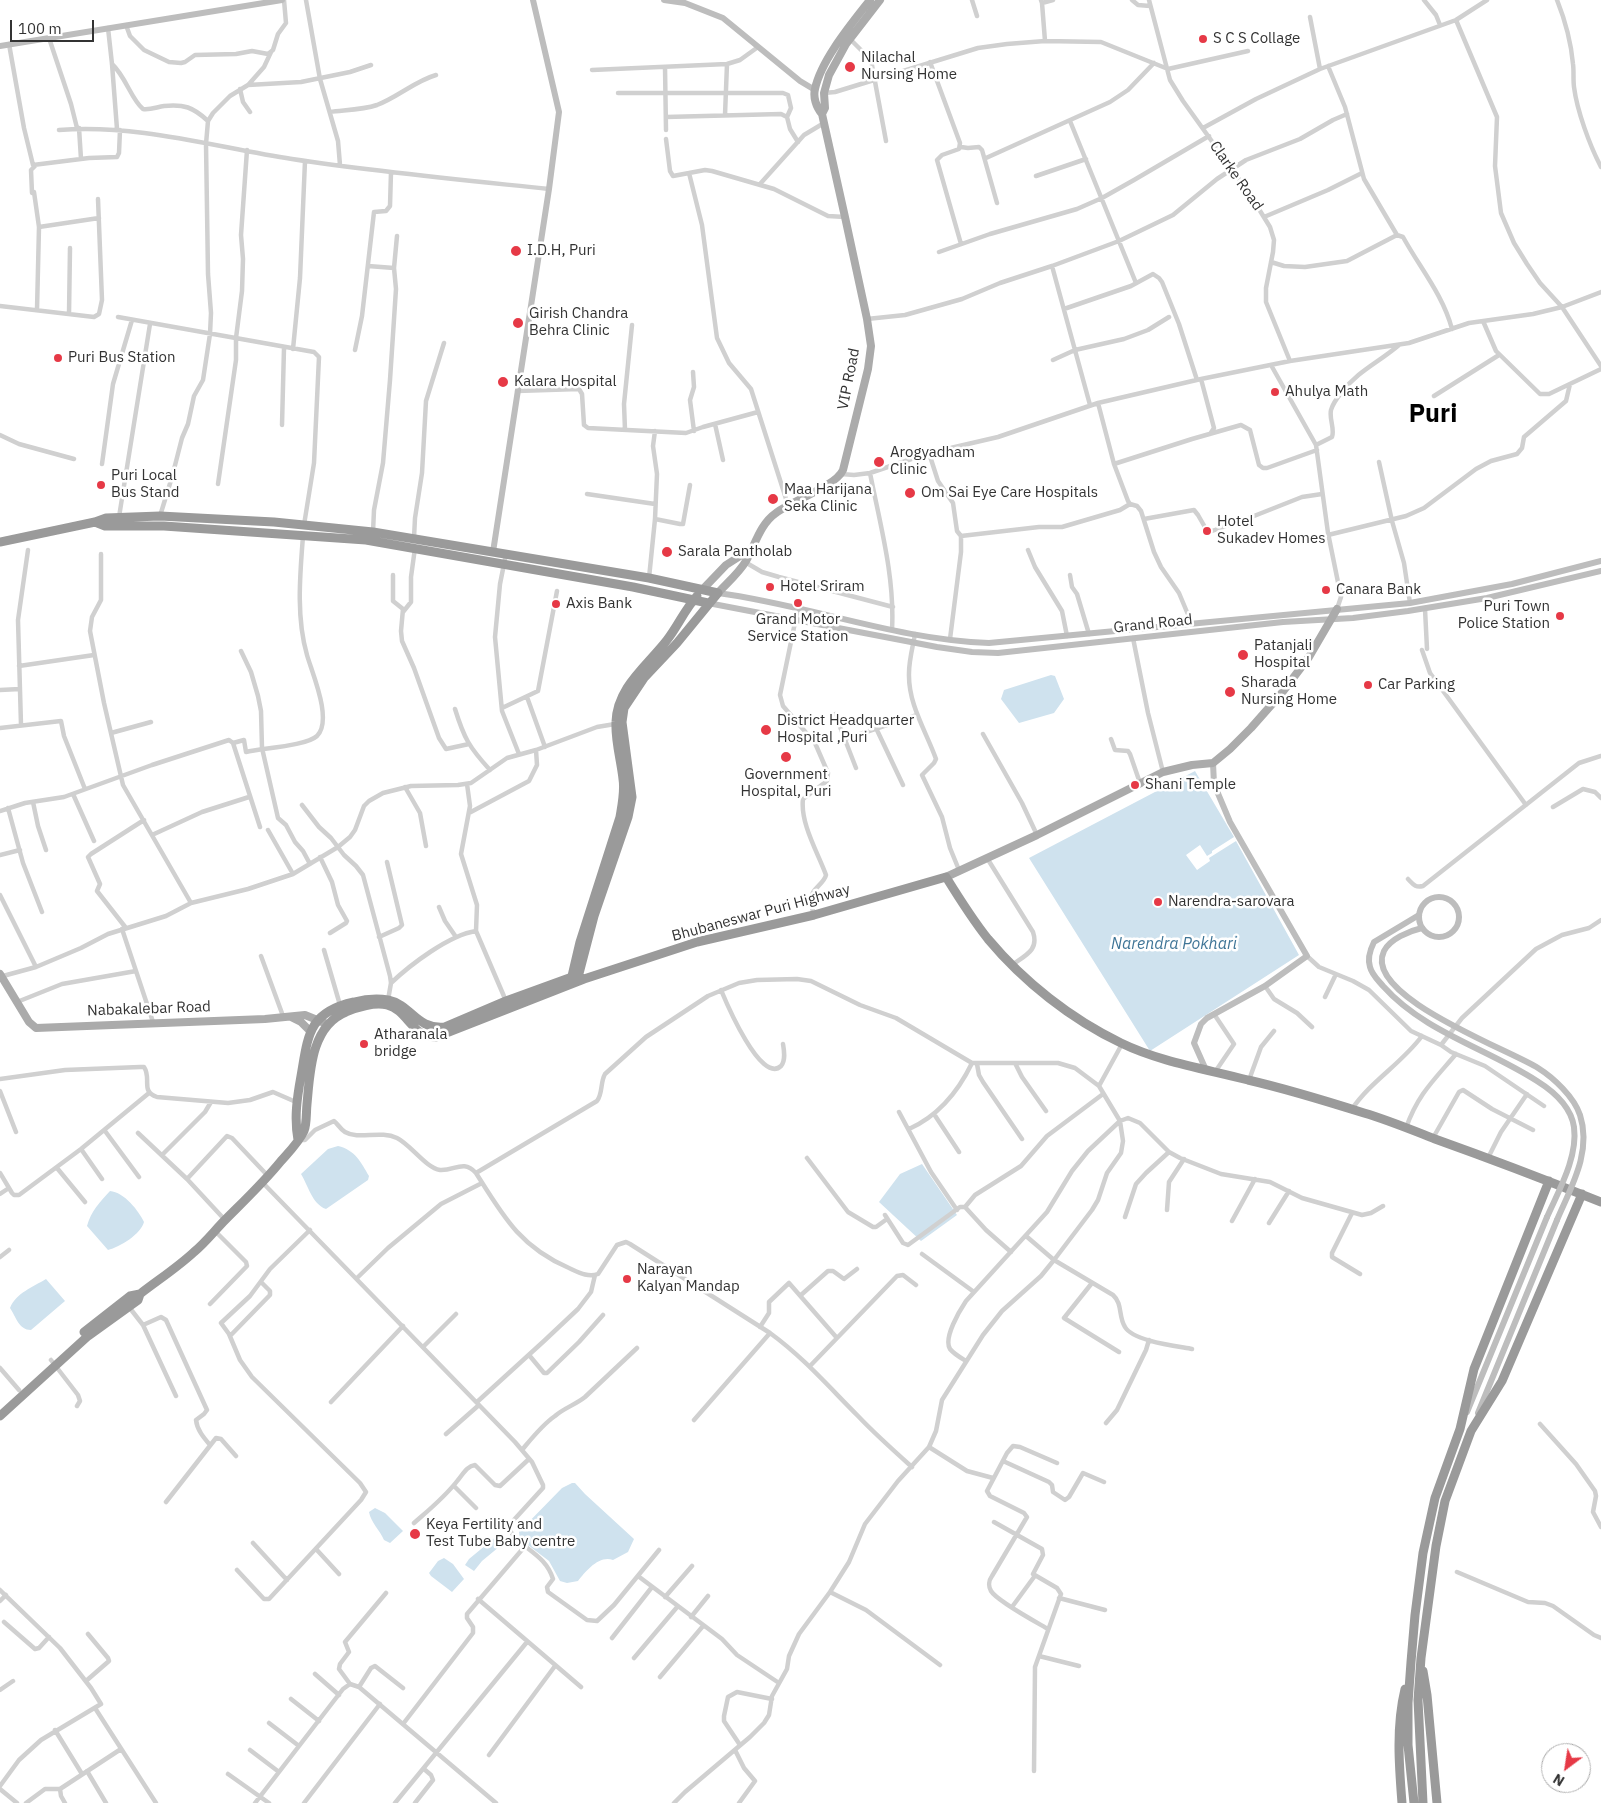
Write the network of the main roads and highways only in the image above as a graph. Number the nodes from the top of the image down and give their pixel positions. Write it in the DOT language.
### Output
graph roads {
  1 [pos="283,0"];
  2 [pos="533,0"];
  3 [pos="664,0"];
  4 [pos="870,0"];
  5 [pos="880,0"];
  6 [pos="685,2"];
  7 [pos="0,46"];
  8 [pos="815,90"];
  9 [pos="822,114"];
  10 [pos="95,522"];
  11 [pos="0,542"];
  12 [pos="752,548"];
  13 [pos="492,552"];
  14 [pos="1601,561"];
  15 [pos="1601,571"];
  16 [pos="703,589"];
  17 [pos="718,592"];
  18 [pos="693,600"];
  19 [pos="708,603"];
  20 [pos="1337,609"];
  21 [pos="1330,620"];
  22 [pos="1213,763"];
  23 [pos="624,764"];
  24 [pos="946,877"];
  25 [pos="1419,916"];
  26 [pos="1422,928"];
  27 [pos="1,975"];
  28 [pos="576,980"];
  29 [pos="286,1016"];
  30 [pos="323,1022"];
  31 [pos="311,1032"];
  32 [pos="436,1032"];
  33 [pos="311,1048"];
  34 [pos="1211,1072"];
  35 [pos="305,1079"];
  36 [pos="298,1140"];
  37 [pos="1549,1181"];
  38 [pos="1582,1194"];
  39 [pos="1601,1202"];
  40 [pos="140,1294"];
  41 [pos="53,1363"];
  42 [pos="0,1408"];
  43 [pos="0,1416"];
  44 [pos="1460,1429"];
  45 [pos="1471,1431"];
  46 [pos="1421,1658"];
  47 [pos="1411,1662"];
  48 [pos="1402,1803"];
  49 [pos="1414,1803"];
  50 [pos="1423,1803"];
  51 [pos="1438,1803"];
  1 -- 7 [label="main road"];
  2 -- 13 [label="main road"];
  3 -- 6 [label="main road"];
  4 -- 8 [label="main road"];
  5 -- 9 [label="main road, VIP Road"];
  6 -- 8 [label="main road"];
  8 -- 9 [label="main road, VIP Road"];
  9 -- 12 [label="main road, VIP Road"];
  10 -- 11 [label="highway"];
  10 -- 13 [label="highway"];
  10 -- 18 [label="highway"];
  12 -- 16 [label="main road"];
  12 -- 17 [label="main road"];
  13 -- 16 [label="highway"];
  14 -- 20 [label="main road, Grand Road"];
  15 -- 21 [label="main road, Grand Road"];
  16 -- 17 [label="highway"];
  16 -- 18 [label="highway"];
  17 -- 19 [label="highway"];
  17 -- 20 [label="main road, Grand Road"];
  18 -- 19 [label="highway"];
  18 -- 23 [label="highway"];
  19 -- 21 [label="main road, Grand Road"];
  19 -- 23 [label="highway"];
  20 -- 21 [label="main road"];
  21 -- 22 [label="main road"];
  22 -- 24 [label="main road"];
  22 -- 34 [label="main road"];
  23 -- 28 [label="highway"];
  24 -- 28 [label="highway, Bhubaneswar Puri Highway"];
  24 -- 34 [label="highway"];
  25 -- 26 [label="main road, bridge"];
  25 -- 26 [label="main road"];
  25 -- 44 [label="main road, bridge"];
  26 -- 45 [label="main road, bridge"];
  27 -- 29 [label="main road, Nabakalebar Road"];
  28 -- 32 [label="highway"];
  28 -- 32 [label="highway"];
  29 -- 30 [label="main road, Nabakalebar Road"];
  29 -- 31 [label="main road"];
  30 -- 31 [label="highway"];
  30 -- 32 [label="highway"];
  30 -- 32 [label="highway"];
  30 -- 33 [label="highway"];
  31 -- 33 [label="highway"];
  33 -- 35 [label="highway"];
  34 -- 37 [label="highway"];
  35 -- 36 [label="highway"];
  35 -- 36 [label="highway"];
  36 -- 40 [label="highway"];
  37 -- 38 [label="highway"];
  37 -- 44 [label="highway"];
  38 -- 39 [label="highway"];
  38 -- 45 [label="highway"];
  40 -- 41 [label="highway"];
  40 -- 41 [label="highway"];
  41 -- 42 [label="highway"];
  41 -- 43 [label="highway"];
  44 -- 47 [label="highway"];
  45 -- 46 [label="highway"];
  46 -- 50 [label="highway"];
  46 -- 51 [label="highway"];
  47 -- 48 [label="highway"];
  47 -- 49 [label="highway"];
}
